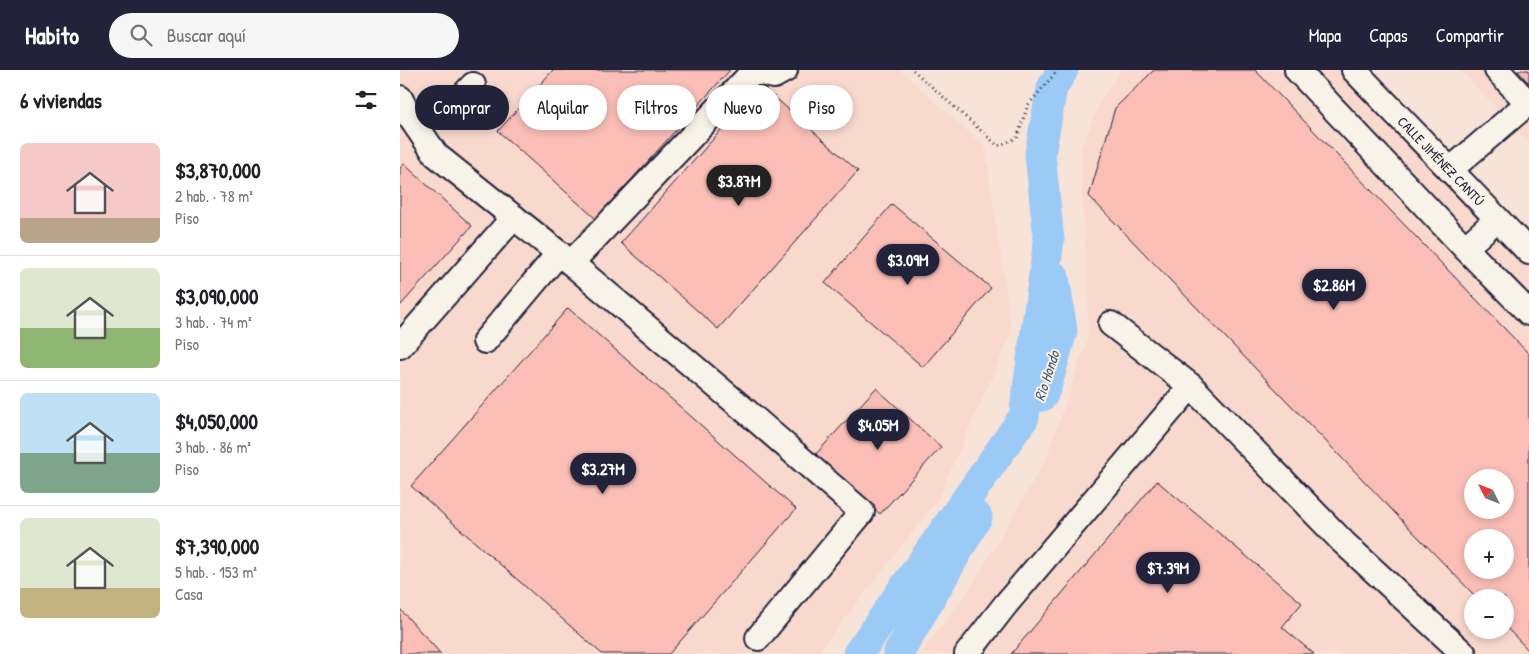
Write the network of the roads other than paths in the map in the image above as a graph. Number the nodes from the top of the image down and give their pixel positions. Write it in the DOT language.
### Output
graph roads {
  1 [pos="785,70"];
  2 [pos="1297,70"];
  3 [pos="1354,70"];
  4 [pos="1497,70"];
  5 [pos="1528,103"];
  6 [pos="405,107"];
  7 [pos="1450,170"];
  8 [pos="514,217"];
  9 [pos="1497,219"];
  10 [pos="1465,248"];
  11 [pos="1529,252"];
  12 [pos="565,258"];
  13 [pos="1529,313"];
  14 [pos="1111,324"];
  15 [pos="485,341"];
  16 [pos="400,346"];
  17 [pos="1191,386"];
  18 [pos="758,638"];
  19 [pos="967,654"];
  20 [pos="1464,654"];
  1 -- 12 [label="lane"];
  2 -- 10 [label="lane"];
  3 -- 7 [label="lane, CALLE JIMÉNEZ CANTÚ"];
  4 -- 5 [label="lane"];
  5 -- 7 [label="lane"];
  6 -- 8 [label="lane"];
  7 -- 9 [label="lane, CALLE JIMÉNEZ CANTÚ"];
  8 -- 12 [label="lane"];
  8 -- 16 [label="lane"];
  9 -- 10 [label="lane"];
  9 -- 11 [label="lane, CALLE JIMÉNEZ CANTÚ"];
  10 -- 13 [label="lane"];
  12 -- 15 [label="lane"];
  12 -- 18 [label="lane"];
  14 -- 17 [label="lane"];
  17 -- 19 [label="lane"];
  17 -- 20 [label="lane"];
}
